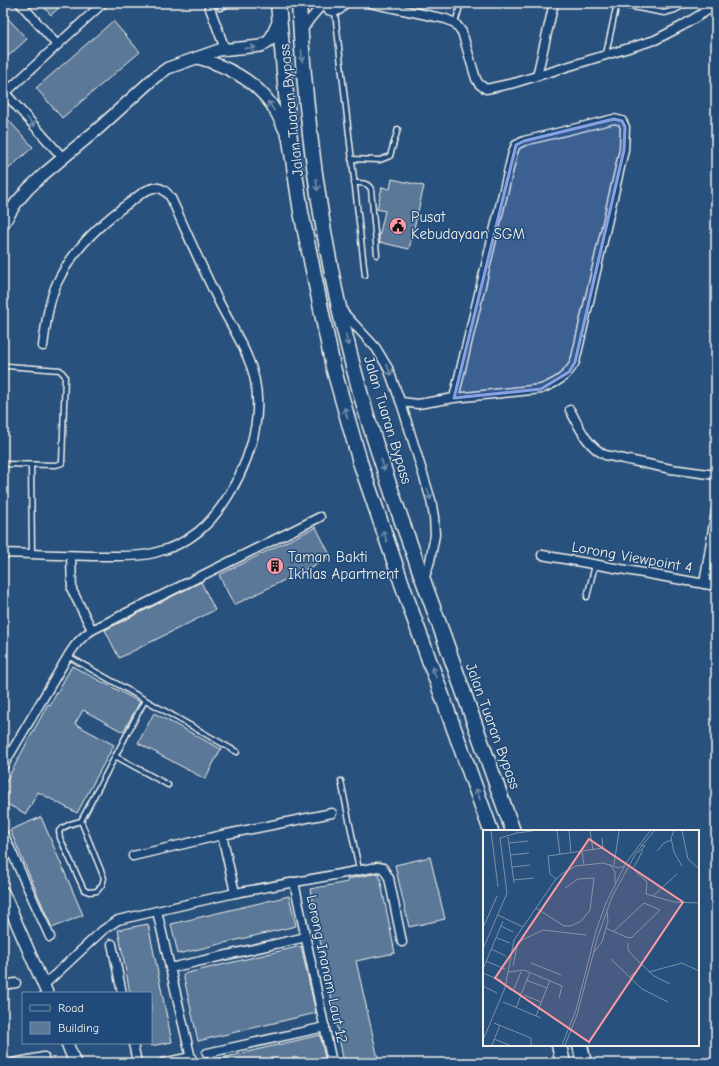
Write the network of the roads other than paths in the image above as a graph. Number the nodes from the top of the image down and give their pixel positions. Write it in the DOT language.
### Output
graph roads {
  1 [pos="20,3"];
  2 [pos="102,3"];
  3 [pos="208,3"];
  4 [pos="230,3"];
  5 [pos="278,3"];
  6 [pos="299,3"];
  7 [pos="344,3"];
  8 [pos="370,3"];
  9 [pos="461,3"];
  10 [pos="554,3"];
  11 [pos="617,3"];
  12 [pos="688,3"];
  13 [pos="323,4"];
  14 [pos="716,5"];
  15 [pos="220,8"];
  16 [pos="334,12"];
  17 [pos="280,18"];
  18 [pos="455,23"];
  19 [pos="300,34"];
  20 [pos="57,45"];
  21 [pos="225,50"];
  22 [pos="606,54"];
  23 [pos="198,58"];
  24 [pos="537,76"];
  25 [pos="4,94"];
  26 [pos="398,129"];
  27 [pos="290,140"];
  28 [pos="62,158"];
  29 [pos="351,159"];
  30 [pos="354,183"];
  31 [pos="3,224"];
  32 [pos="377,255"];
  33 [pos="365,276"];
  34 [pos="339,307"];
  35 [pos="43,346"];
  36 [pos="3,367"];
  37 [pos="454,398"];
  38 [pos="401,402"];
  39 [pos="418,404"];
  40 [pos="570,410"];
  41 [pos="404,414"];
  42 [pos="3,464"];
  43 [pos="31,465"];
  44 [pos="716,475"];
  45 [pos="716,511"];
  46 [pos="320,517"];
  47 [pos="3,554"];
  48 [pos="32,554"];
  49 [pos="71,556"];
  50 [pos="542,556"];
  51 [pos="595,565"];
  52 [pos="423,582"];
  53 [pos="704,584"];
  54 [pos="716,586"];
  55 [pos="586,597"];
  56 [pos="92,630"];
  57 [pos="68,656"];
  58 [pos="145,700"];
  59 [pos="237,752"];
  60 [pos="115,756"];
  61 [pos="3,766"];
  62 [pos="341,781"];
  63 [pos="168,784"];
  64 [pos="332,813"];
  65 [pos="81,821"];
  66 [pos="491,830"];
  67 [pos="513,830"];
  68 [pos="3,833"];
  69 [pos="222,835"];
  70 [pos="133,856"];
  71 [pos="359,869"];
  72 [pos="294,882"];
  73 [pos="3,892"];
  74 [pos="235,893"];
  75 [pos="157,911"];
  76 [pos="50,937"];
  77 [pos="306,938"];
  78 [pos="402,942"];
  79 [pos="112,944"];
  80 [pos="170,968"];
  81 [pos="16,983"];
  82 [pos="3,985"];
  83 [pos="45,989"];
  84 [pos="122,992"];
  85 [pos="324,1027"];
  86 [pos="67,1044"];
  87 [pos="133,1044"];
  88 [pos="559,1046"];
  89 [pos="580,1046"];
  90 [pos="207,1053"];
  91 [pos="44,1057"];
  92 [pos="191,1060"];
  93 [pos="13,1063"];
  94 [pos="75,1063"];
  95 [pos="137,1063"];
  96 [pos="163,1063"];
  97 [pos="332,1063"];
  98 [pos="563,1063"];
  99 [pos="584,1063"];
  1 -- 20 [label="street"];
  2 -- 20 [label="street"];
  3 -- 21 [label="street"];
  4 -- 15 [label="lane"];
  5 -- 17 [label="highway, Jalan Tuaran Bypass"];
  6 -- 19 [label="highway, Jalan Tuaran Bypass"];
  7 -- 16 [label="street"];
  8 -- 18 [label="street"];
  9 -- 18 [label="lane"];
  10 -- 24 [label="street"];
  11 -- 12 [label="lane"];
  11 -- 22 [label="lane"];
  13 -- 16 [label="street"];
  13 -- 19 [label="street"];
  14 -- 22 [label="street"];
  16 -- 29 [label="lane"];
  21 -- 17 [label="main road, one-way"];
  17 -- 27 [label="highway, Jalan Tuaran Bypass"];
  18 -- 24 [label="street"];
  19 -- 34 [label="highway, Jalan Tuaran Bypass, one-way"];
  20 -- 25 [label="street"];
  21 -- 23 [label="main road"];
  22 -- 24 [label="street"];
  27 -- 23 [label="main road, one-way"];
  23 -- 28 [label="main road"];
  25 -- 28 [label="street, one-way"];
  26 -- 29 [label="lane"];
  66 -- 27 [label="highway, Jalan Tuaran Bypass, one-way"];
  28 -- 31 [label="main road"];
  29 -- 30 [label="lane"];
  30 -- 32 [label="lane"];
  30 -- 33 [label="lane"];
  34 -- 38 [label="street, one-way"];
  34 -- 52 [label="highway, Jalan Tuaran Bypass, one-way"];
  35 -- 49 [label="street"];
  36 -- 43 [label="lane"];
  37 -- 37 [label="street"];
  37 -- 39 [label="street"];
  38 -- 39 [label="street"];
  38 -- 41 [label="street"];
  39 -- 41 [label="street"];
  40 -- 44 [label="street"];
  41 -- 52 [label="street, one-way"];
  42 -- 43 [label="lane"];
  43 -- 48 [label="lane"];
  45 -- 53 [label="street"];
  46 -- 56 [label="street"];
  47 -- 48 [label="street"];
  48 -- 49 [label="street"];
  49 -- 56 [label="street"];
  50 -- 51 [label="street, Lorong Viewpoint 4"];
  51 -- 53 [label="street, Lorong Viewpoint 4"];
  51 -- 55 [label="lane"];
  52 -- 67 [label="highway, Jalan Tuaran Bypass"];
  53 -- 54 [label="street, Lorong Viewpoint 4"];
  56 -- 57 [label="street"];
  57 -- 58 [label="lane"];
  57 -- 61 [label="street"];
  58 -- 59 [label="lane"];
  58 -- 60 [label="lane"];
  60 -- 63 [label="lane"];
  60 -- 65 [label="lane"];
  62 -- 71 [label="lane"];
  64 -- 69 [label="street"];
  65 -- 65 [label="lane"];
  68 -- 76 [label="street"];
  69 -- 70 [label="street"];
  69 -- 74 [label="street"];
  71 -- 72 [label="street"];
  71 -- 78 [label="street"];
  72 -- 74 [label="street"];
  72 -- 77 [label="street, Lorong Inanam Laut 12"];
  73 -- 83 [label="main road"];
  74 -- 75 [label="street"];
  75 -- 80 [label="street"];
  75 -- 83 [label="street"];
  77 -- 80 [label="street"];
  77 -- 85 [label="street, Lorong Inanam Laut 12"];
  79 -- 84 [label="street"];
  80 -- 92 [label="street"];
  81 -- 82 [label="street"];
  85 -- 90 [label="street"];
  85 -- 97 [label="street, Lorong Inanam Laut 12"];
  86 -- 94 [label="main road"];
  87 -- 95 [label="street"];
  88 -- 98 [label="highway"];
  89 -- 99 [label="highway"];
  91 -- 93 [label="street"];
  92 -- 96 [label="street"];
}
